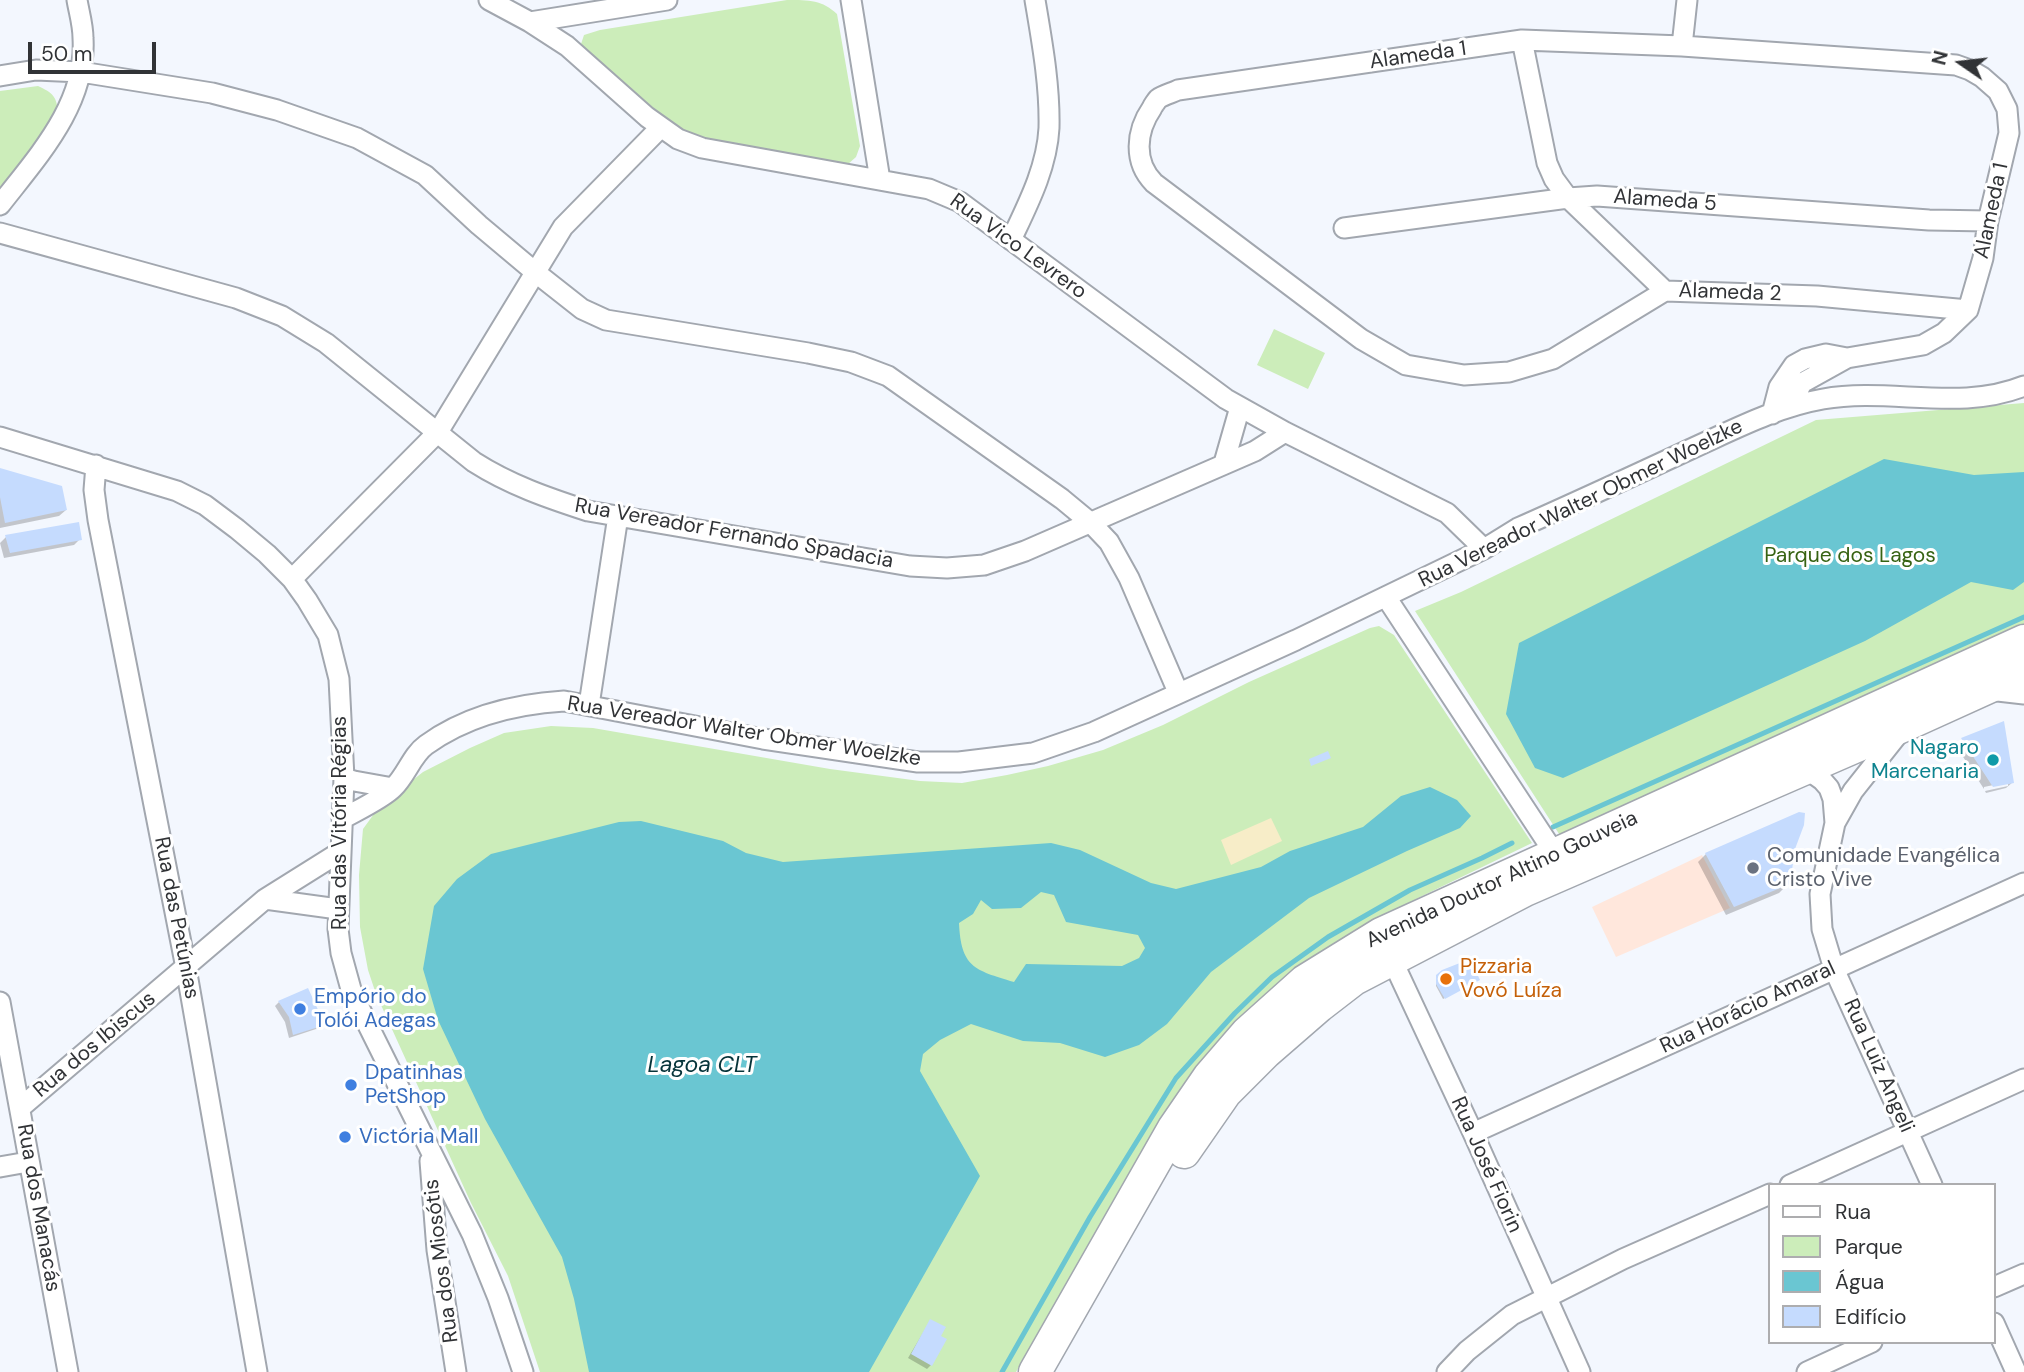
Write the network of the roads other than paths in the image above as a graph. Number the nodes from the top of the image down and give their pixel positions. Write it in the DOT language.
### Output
graph roads {
  1 [pos="77,0"];
  2 [pos="489,0"];
  3 [pos="663,0"];
  4 [pos="852,0"];
  5 [pos="1035,0"];
  6 [pos="1687,0"];
  7 [pos="530,22"];
  8 [pos="1522,40"];
  9 [pos="1682,46"];
  10 [pos="81,72"];
  11 [pos="0,76"];
  12 [pos="661,127"];
  13 [pos="880,180"];
  14 [pos="1568,198"];
  15 [pos="0,205"];
  16 [pos="1988,221"];
  17 [pos="1344,228"];
  18 [pos="0,233"];
  19 [pos="1011,240"];
  20 [pos="535,272"];
  21 [pos="1665,290"];
  22 [pos="1968,310"];
  23 [pos="1847,358"];
  24 [pos="2024,386"];
  25 [pos="1240,407"];
  26 [pos="1790,407"];
  27 [pos="1772,414"];
  28 [pos="438,432"];
  29 [pos="1285,432"];
  30 [pos="0,437"];
  31 [pos="1224,463"];
  32 [pos="96,465"];
  33 [pos="618,516"];
  34 [pos="1091,523"];
  35 [pos="1484,549"];
  36 [pos="292,579"];
  37 [pos="1386,597"];
  38 [pos="2024,641"];
  39 [pos="2024,671"];
  40 [pos="1984,689"];
  41 [pos="1178,692"];
  42 [pos="2024,694"];
  43 [pos="589,705"];
  44 [pos="1902,711"];
  45 [pos="1805,768"];
  46 [pos="344,778"];
  47 [pos="393,788"];
  48 [pos="342,819"];
  49 [pos="1835,823"];
  50 [pos="340,852"];
  51 [pos="1555,854"];
  52 [pos="2024,883"];
  53 [pos="1525,890"];
  54 [pos="265,900"];
  55 [pos="338,909"];
  56 [pos="1386,946"];
  57 [pos="186,968"];
  58 [pos="1834,968"];
  59 [pos="0,1002"];
  60 [pos="2024,1079"];
  61 [pos="20,1108"];
  62 [pos="1908,1132"];
  63 [pos="1473,1133"];
  64 [pos="430,1149"];
  65 [pos="28,1162"];
  66 [pos="0,1167"];
  67 [pos="1794,1183"];
  68 [pos="1931,1183"];
  69 [pos="1769,1194"];
  70 [pos="2024,1274"];
  71 [pos="1996,1286"];
  72 [pos="1546,1297"];
  73 [pos="1996,1328"];
  74 [pos="1868,1344"];
  75 [pos="68,1372"];
  76 [pos="257,1372"];
  77 [pos="456,1372"];
  78 [pos="523,1372"];
  79 [pos="1035,1372"];
  80 [pos="1058,1372"];
  81 [pos="1447,1372"];
  82 [pos="1580,1372"];
  83 [pos="1807,1372"];
  84 [pos="2015,1372"];
  1 -- 10 [label="street"];
  2 -- 7 [label="street, Rua Vico Levrero"];
  3 -- 7 [label="street"];
  4 -- 13 [label="street"];
  5 -- 19 [label="street"];
  6 -- 9 [label="street"];
  7 -- 12 [label="street, Rua Vico Levrero"];
  8 -- 9 [label="street, Alameda 1"];
  8 -- 14 [label="street, Alameda 2"];
  8 -- 21 [label="street, Alameda 1"];
  9 -- 16 [label="street, Alameda 1"];
  10 -- 11 [label="street"];
  10 -- 15 [label="street"];
  10 -- 20 [label="street"];
  12 -- 13 [label="street, Rua Vico Levrero"];
  12 -- 20 [label="street"];
  13 -- 19 [label="street, Rua Vico Levrero"];
  14 -- 16 [label="street, Alameda 5"];
  14 -- 17 [label="street, Alameda 5"];
  14 -- 21 [label="street, Alameda 2"];
  16 -- 22 [label="street, Alameda 1"];
  18 -- 28 [label="street, Rua Vereador Fernando Spadacia"];
  19 -- 25 [label="street, Rua Vico Levrero"];
  20 -- 28 [label="street"];
  20 -- 34 [label="street"];
  21 -- 22 [label="street, Alameda 2"];
  22 -- 23 [label="street"];
  23 -- 26 [label="street"];
  23 -- 27 [label="street"];
  24 -- 26 [label="street, Rua Vereador Walter Obmer Woelzke"];
  25 -- 29 [label="street, Rua Vico Levrero"];
  25 -- 31 [label="street"];
  26 -- 27 [label="street, Rua Vereador Walter Obmer Woelzke"];
  27 -- 35 [label="street, Rua Vereador Walter Obmer Woelzke"];
  28 -- 33 [label="street, Rua Vereador Fernando Spadacia"];
  28 -- 36 [label="street"];
  29 -- 31 [label="street, Rua Vereador Fernando Spadacia"];
  29 -- 35 [label="street, Rua Vico Levrero"];
  30 -- 32 [label="street, Rua das Vitória Régias"];
  31 -- 34 [label="street, Rua Vereador Fernando Spadacia"];
  32 -- 36 [label="street, Rua das Vitória Régias"];
  32 -- 57 [label="street, Rua das Petúnias"];
  33 -- 34 [label="street, Rua Vereador Fernando Spadacia"];
  33 -- 43 [label="street"];
  34 -- 41 [label="street"];
  35 -- 37 [label="street, Rua Vereador Walter Obmer Woelzke"];
  36 -- 46 [label="street, Rua das Vitória Régias"];
  37 -- 41 [label="street, Rua Vereador Walter Obmer Woelzke"];
  37 -- 51 [label="street"];
  38 -- 44 [label="main road, Avenida Doutor Altino Gouveia"];
  39 -- 40 [label="main road, Avenida Doutor Altino Gouveia"];
  40 -- 42 [label="street"];
  40 -- 44 [label="main road, Avenida Doutor Altino Gouveia"];
  41 -- 43 [label="street, Rua Vereador Walter Obmer Woelzke"];
  43 -- 47 [label="street, Rua Vereador Walter Obmer Woelzke"];
  44 -- 45 [label="main road, Avenida Doutor Altino Gouveia"];
  44 -- 49 [label="street, Rua Luiz Angeli"];
  44 -- 51 [label="main road, Avenida Doutor Altino Gouveia"];
  45 -- 49 [label="street, Rua Luiz Angeli"];
  45 -- 53 [label="main road, Avenida Doutor Altino Gouveia"];
  46 -- 47 [label="street"];
  46 -- 48 [label="street, Rua das Vitória Régias"];
  47 -- 48 [label="street, Rua Vereador Walter Obmer Woelzke"];
  48 -- 50 [label="street, Rua das Vitória Régias"];
  49 -- 58 [label="street, Rua Luiz Angeli"];
  50 -- 54 [label="street, Rua dos Ibiscus"];
  50 -- 55 [label="street, Rua das Vitória Régias"];
  51 -- 53 [label="street"];
  51 -- 56 [label="main road, Avenida Doutor Altino Gouveia"];
  52 -- 58 [label="street, Rua Horácio Amaral"];
  53 -- 56 [label="main road, Avenida Doutor Altino Gouveia"];
  54 -- 55 [label="street"];
  54 -- 57 [label="street, Rua dos Ibiscus"];
  55 -- 64 [label="street, Rua das Vitória Régias"];
  56 -- 63 [label="street, Rua José Fiorin"];
  56 -- 79 [label="main road, Avenida Doutor Altino Gouveia"];
  56 -- 80 [label="main road, Avenida Doutor Altino Gouveia"];
  57 -- 61 [label="street, Rua dos Ibiscus"];
  57 -- 76 [label="street, Rua das Petúnias"];
  58 -- 62 [label="street, Rua Luiz Angeli"];
  58 -- 63 [label="street, Rua Horácio Amaral"];
  59 -- 61 [label="street, Rua dos Manacás"];
  60 -- 62 [label="street"];
  61 -- 65 [label="street, Rua dos Manacás"];
  62 -- 67 [label="street"];
  62 -- 68 [label="street, Rua Luiz Angeli"];
  63 -- 72 [label="street, Rua José Fiorin"];
  64 -- 77 [label="street, Rua dos Miosótis"];
  64 -- 78 [label="street, Rua das Vitória Régias"];
  65 -- 66 [label="street"];
  65 -- 75 [label="street, Rua dos Manacás"];
  69 -- 72 [label="street"];
  70 -- 71 [label="street"];
  72 -- 81 [label="street"];
  72 -- 82 [label="street, Rua José Fiorin"];
  73 -- 84 [label="street"];
  74 -- 83 [label="street"];
}
